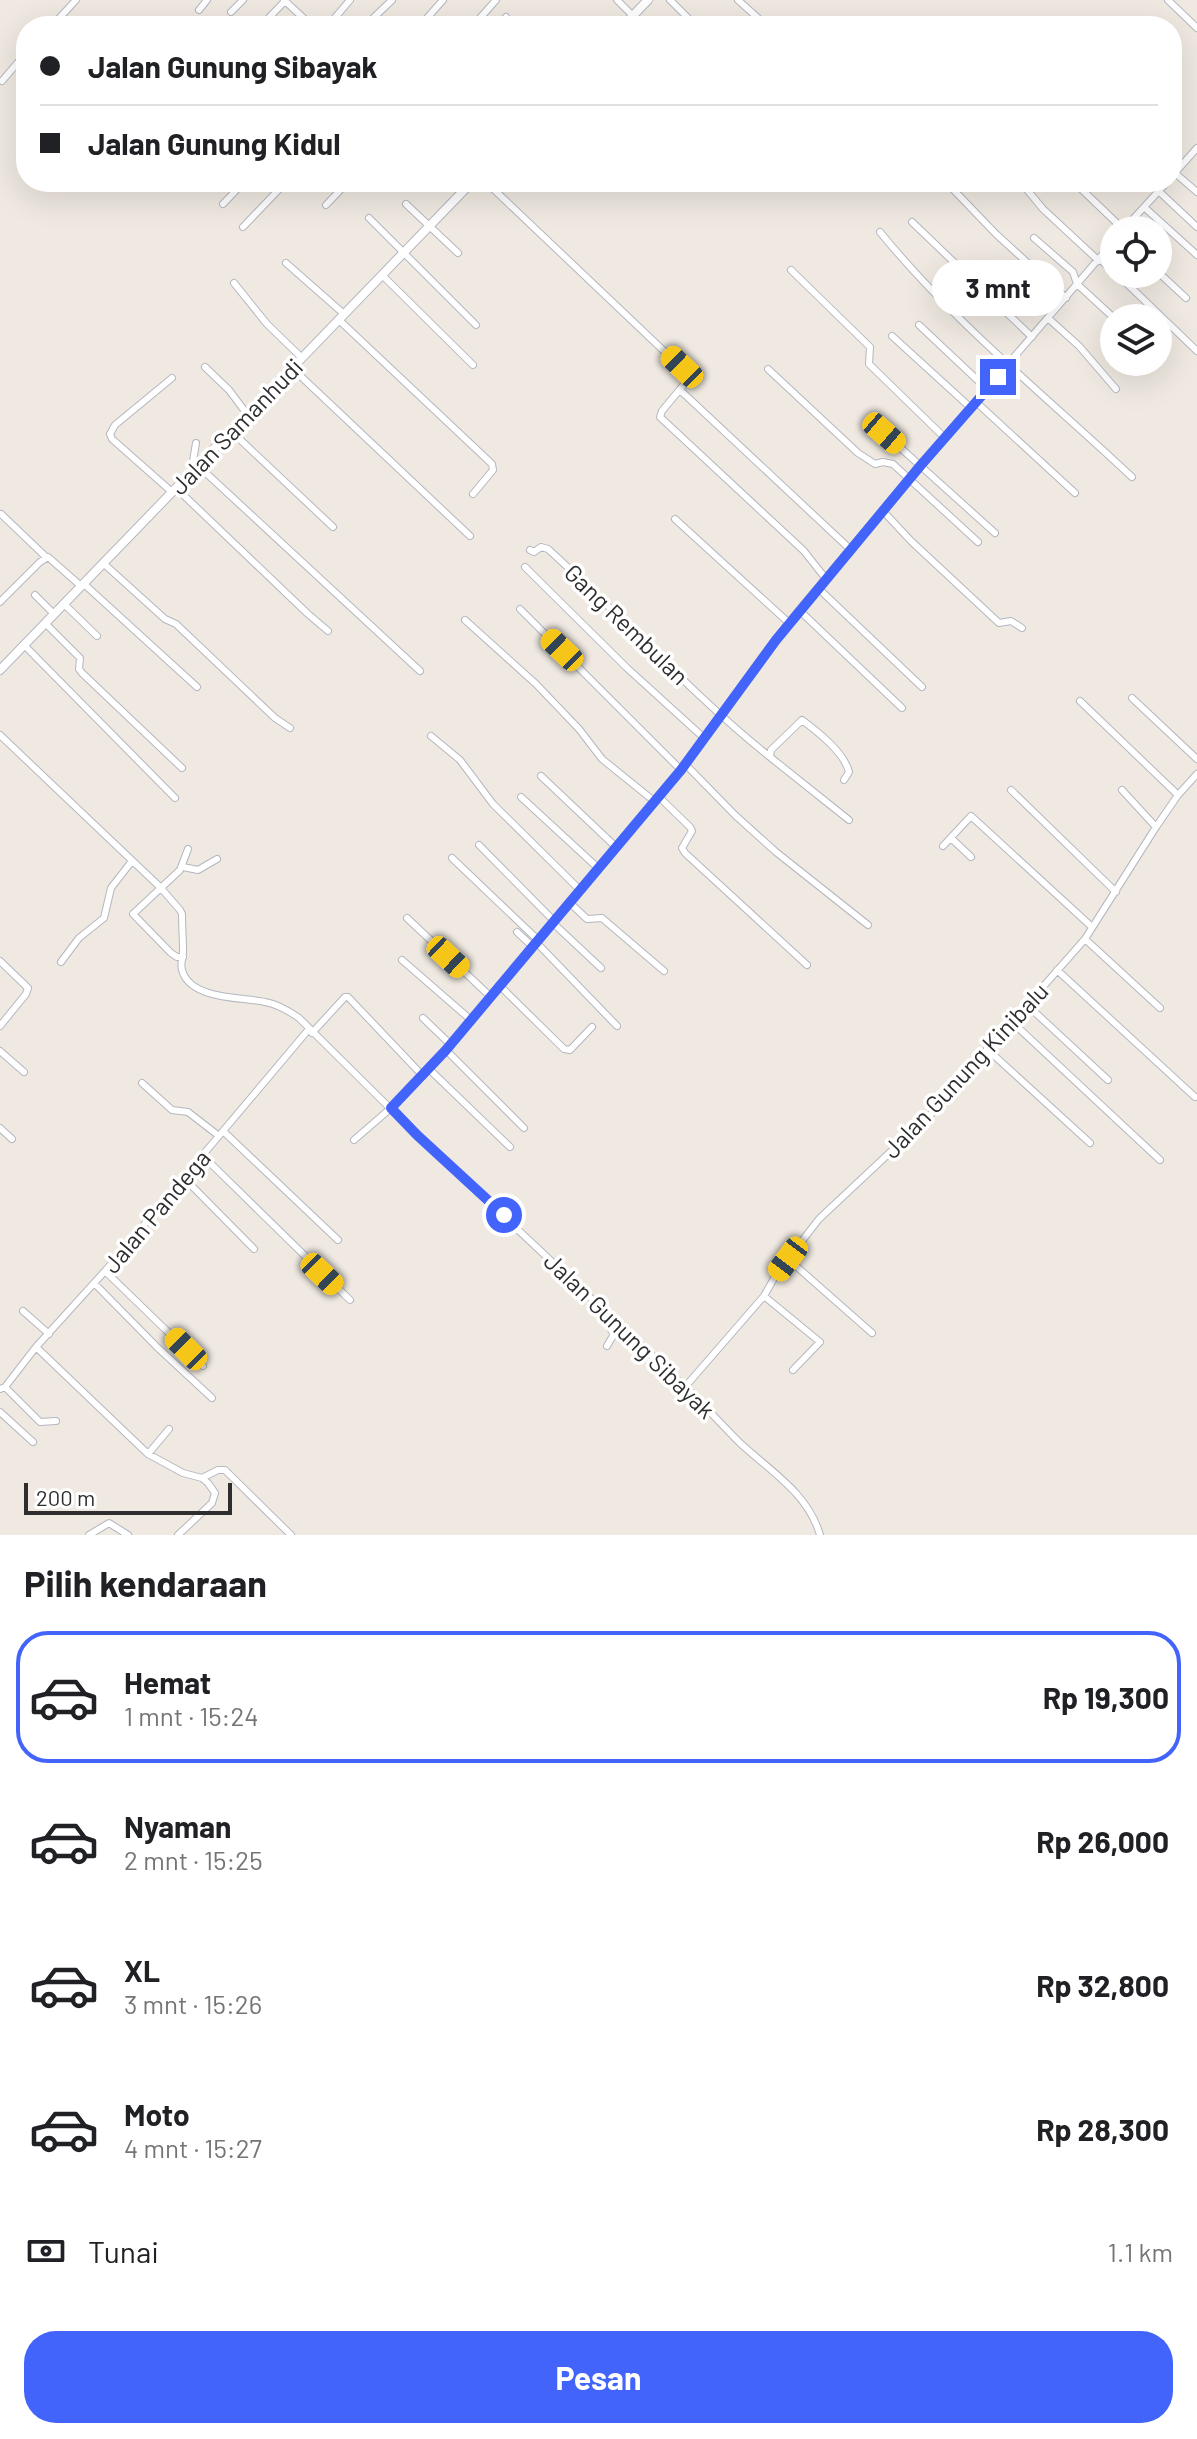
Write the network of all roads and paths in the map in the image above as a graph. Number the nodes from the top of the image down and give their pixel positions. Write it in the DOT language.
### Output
graph roads {
  1 [pos="76,0"];
  2 [pos="207,0"];
  3 [pos="243,0"];
  4 [pos="350,0"];
  5 [pos="392,0"];
  6 [pos="443,0"];
  7 [pos="496,0"];
  8 [pos="648,0"];
  9 [pos="670,0"];
  10 [pos="738,0"];
  11 [pos="1168,0"];
  12 [pos="284,1"];
  13 [pos="199,10"];
  14 [pos="231,12"];
  15 [pos="61,16"];
  16 [pos="270,16"];
  17 [pos="298,16"];
  18 [pos="336,16"];
  19 [pos="375,16"];
  20 [pos="429,16"];
  21 [pos="482,16"];
  22 [pos="634,16"];
  23 [pos="686,16"];
  24 [pos="756,16"];
  25 [pos="1197,28"];
  26 [pos="16,65"];
  27 [pos="2,81"];
  28 [pos="1196,151"];
  29 [pos="1182,166"];
  30 [pos="234,192"];
  31 [pos="276,192"];
  32 [pos="338,192"];
  33 [pos="462,192"];
  34 [pos="497,192"];
  35 [pos="956,192"];
  36 [pos="1029,192"];
  37 [pos="1084,192"];
  38 [pos="1158,192"];
  39 [pos="1160,192"];
  40 [pos="223,204"];
  41 [pos="406,204"];
  42 [pos="326,205"];
  43 [pos="1144,207"];
  44 [pos="1109,216"];
  45 [pos="1136,216"];
  46 [pos="369,218"];
  47 [pos="912,222"];
  48 [pos="429,226"];
  49 [pos="243,227"];
  50 [pos="1197,227"];
  51 [pos="880,232"];
  52 [pos="1034,238"];
  53 [pos="403,253"];
  54 [pos="458,253"];
  55 [pos="1197,255"];
  56 [pos="1099,260"];
  57 [pos="286,263"];
  58 [pos="791,270"];
  59 [pos="382,275"];
  60 [pos="234,283"];
  61 [pos="1077,284"];
  62 [pos="1172,285"];
  63 [pos="1131,288"];
  64 [pos="1066,298"];
  65 [pos="1186,298"];
  66 [pos="1100,305"];
  67 [pos="341,317"];
  68 [pos="1049,319"];
  69 [pos="476,325"];
  70 [pos="919,325"];
  71 [pos="892,336"];
  72 [pos="1032,337"];
  73 [pos="1197,351"];
  74 [pos="302,358"];
  75 [pos="1008,364"];
  76 [pos="473,365"];
  77 [pos="205,367"];
  78 [pos="292,368"];
  79 [pos="768,369"];
  80 [pos="172,378"];
  81 [pos="1116,389"];
  82 [pos="680,390"];
  83 [pos="988,390"];
  84 [pos="973,405"];
  85 [pos="247,414"];
  86 [pos="231,431"];
  87 [pos="884,433"];
  88 [pos="945,438"];
  89 [pos="196,443"];
  90 [pos="198,465"];
  91 [pos="921,465"];
  92 [pos="1132,477"];
  93 [pos="910,478"];
  94 [pos="174,490"];
  95 [pos="1075,493"];
  96 [pos="473,494"];
  97 [pos="883,511"];
  98 [pos="1,514"];
  99 [pos="675,519"];
  100 [pos="333,527"];
  101 [pos="995,533"];
  102 [pos="470,536"];
  103 [pos="978,542"];
  104 [pos="850,549"];
  105 [pos="530,550"];
  106 [pos="46,557"];
  107 [pos="103,563"];
  108 [pos="525,567"];
  109 [pos="826,579"];
  110 [pos="82,585"];
  111 [pos="819,589"];
  112 [pos="35,595"];
  113 [pos="0,602"];
  114 [pos="64,604"];
  115 [pos="520,609"];
  116 [pos="799,610"];
  117 [pos="54,614"];
  118 [pos="465,620"];
  119 [pos="45,623"];
  120 [pos="789,623"];
  121 [pos="1022,628"];
  122 [pos="328,631"];
  123 [pos="97,636"];
  124 [pos="24,645"];
  125 [pos="0,670"];
  126 [pos="420,671"];
  127 [pos="197,687"];
  128 [pos="922,687"];
  129 [pos="1132,698"];
  130 [pos="1080,701"];
  131 [pos="902,708"];
  132 [pos="721,713"];
  133 [pos="290,728"];
  134 [pos="0,735"];
  135 [pos="431,736"];
  136 [pos="703,737"];
  137 [pos="770,757"];
  138 [pos="1197,759"];
  139 [pos="683,767"];
  140 [pos="182,768"];
  141 [pos="1197,774"];
  142 [pos="541,776"];
  143 [pos="844,780"];
  144 [pos="1011,790"];
  145 [pos="1122,790"];
  146 [pos="1178,795"];
  147 [pos="521,797"];
  148 [pos="175,798"];
  149 [pos="656,798"];
  150 [pos="849,820"];
  151 [pos="1156,827"];
  152 [pos="951,838"];
  153 [pos="479,845"];
  154 [pos="943,846"];
  155 [pos="616,847"];
  156 [pos="188,849"];
  157 [pos="971,857"];
  158 [pos="452,858"];
  159 [pos="217,859"];
  160 [pos="132,861"];
  161 [pos="183,867"];
  162 [pos="598,868"];
  163 [pos="160,887"];
  164 [pos="580,890"];
  165 [pos="1116,892"];
  166 [pos="569,902"];
  167 [pos="407,918"];
  168 [pos="554,922"];
  169 [pos="868,925"];
  170 [pos="1092,927"];
  171 [pos="517,932"];
  172 [pos="1085,939"];
  173 [pos="535,943"];
  174 [pos="183,957"];
  175 [pos="402,960"];
  176 [pos="0,961"];
  177 [pos="61,962"];
  178 [pos="807,965"];
  179 [pos="601,968"];
  180 [pos="1057,970"];
  181 [pos="664,971"];
  182 [pos="499,985"];
  183 [pos="491,997"];
  184 [pos="1026,1004"];
  185 [pos="1160,1008"];
  186 [pos="423,1018"];
  187 [pos="471,1020"];
  188 [pos="1011,1021"];
  189 [pos="0,1026"];
  190 [pos="617,1026"];
  191 [pos="592,1027"];
  192 [pos="310,1031"];
  193 [pos="448,1048"];
  194 [pos="987,1049"];
  195 [pos="0,1051"];
  196 [pos="429,1069"];
  197 [pos="24,1072"];
  198 [pos="423,1076"];
  199 [pos="1108,1080"];
  200 [pos="142,1083"];
  201 [pos="1195,1097"];
  202 [pos="391,1108"];
  203 [pos="0,1128"];
  204 [pos="524,1128"];
  205 [pos="221,1133"];
  206 [pos="12,1139"];
  207 [pos="354,1140"];
  208 [pos="1090,1143"];
  209 [pos="510,1147"];
  210 [pos="202,1155"];
  211 [pos="1160,1160"];
  212 [pos="183,1177"];
  213 [pos="338,1240"];
  214 [pos="254,1249"];
  215 [pos="788,1259"];
  216 [pos="105,1271"];
  217 [pos="94,1283"];
  218 [pos="764,1296"];
  219 [pos="350,1300"];
  220 [pos="23,1311"];
  221 [pos="608,1314"];
  222 [pos="872,1333"];
  223 [pos="49,1334"];
  224 [pos="607,1346"];
  225 [pos="36,1347"];
  226 [pos="203,1366"];
  227 [pos="793,1370"];
  228 [pos="685,1387"];
  229 [pos="3,1388"];
  230 [pos="212,1398"];
  231 [pos="0,1412"];
  232 [pos="56,1421"];
  233 [pos="169,1429"];
  234 [pos="33,1442"];
  235 [pos="148,1454"];
  236 [pos="202,1478"];
  237 [pos="89,1535"];
  238 [pos="128,1535"];
  239 [pos="180,1535"];
  240 [pos="291,1535"];
  241 [pos="820,1535"];
  1 -- 15 [label="street"];
  2 -- 13 [label="street"];
  3 -- 14 [label="street"];
  4 -- 18 [label="street"];
  5 -- 19 [label="street"];
  6 -- 20 [label="street"];
  7 -- 21 [label="street"];
  8 -- 22 [label="street"];
  9 -- 23 [label="street"];
  10 -- 24 [label="street"];
  11 -- 25 [label="street"];
  12 -- 16 [label="street"];
  12 -- 17 [label="street"];
  26 -- 27 [label="street"];
  28 -- 29 [label="street"];
  30 -- 40 [label="street"];
  31 -- 49 [label="street"];
  32 -- 42 [label="street"];
  33 -- 48 [label="street, Jalan Samanhudi"];
  34 -- 82 [label="street"];
  35 -- 64 [label="street"];
  36 -- 56 [label="street"];
  37 -- 44 [label="street"];
  38 -- 43 [label="street"];
  39 -- 50 [label="street"];
  41 -- 48 [label="street"];
  43 -- 45 [label="street"];
  43 -- 55 [label="street"];
  46 -- 53 [label="street"];
  47 -- 72 [label="street"];
  48 -- 53 [label="street, Jalan Samanhudi"];
  48 -- 54 [label="street"];
  51 -- 75 [label="street"];
  52 -- 61 [label="street"];
  53 -- 59 [label="street, Jalan Samanhudi"];
  53 -- 69 [label="street"];
  56 -- 61 [label="street"];
  57 -- 67 [label="street"];
  58 -- 88 [label="street"];
  59 -- 67 [label="street, Jalan Samanhudi"];
  59 -- 76 [label="street"];
  60 -- 74 [label="street"];
  61 -- 64 [label="street"];
  61 -- 66 [label="street"];
  62 -- 65 [label="street"];
  63 -- 73 [label="street"];
  64 -- 68 [label="street"];
  67 -- 74 [label="street, Jalan Samanhudi"];
  67 -- 96 [label="street"];
  68 -- 72 [label="street"];
  68 -- 81 [label="street"];
  70 -- 83 [label="street"];
  71 -- 84 [label="street"];
  72 -- 75 [label="street"];
  74 -- 78 [label="street, Jalan Samanhudi"];
  75 -- 83 [label="street"];
  75 -- 92 [label="street"];
  77 -- 85 [label="street"];
  78 -- 85 [label="street, Jalan Samanhudi"];
  78 -- 102 [label="street"];
  79 -- 93 [label="street"];
  80 -- 94 [label="street"];
  82 -- 104 [label="street"];
  82 -- 109 [label="street"];
  83 -- 84 [label="street"];
  84 -- 88 [label="street"];
  84 -- 95 [label="street"];
  85 -- 86 [label="street, Jalan Samanhudi"];
  86 -- 90 [label="street, Jalan Samanhudi"];
  86 -- 100 [label="street"];
  87 -- 91 [label="street"];
  88 -- 91 [label="street"];
  89 -- 90 [label="street"];
  90 -- 94 [label="street, Jalan Samanhudi"];
  90 -- 126 [label="street"];
  91 -- 93 [label="street"];
  91 -- 101 [label="street"];
  93 -- 97 [label="street"];
  93 -- 103 [label="street"];
  94 -- 107 [label="street, Jalan Samanhudi"];
  94 -- 122 [label="street"];
  97 -- 104 [label="street"];
  97 -- 121 [label="street"];
  98 -- 106 [label="street"];
  99 -- 120 [label="street"];
  104 -- 109 [label="street"];
  105 -- 132 [label="street, Gang Rembulan"];
  106 -- 110 [label="street"];
  106 -- 113 [label="street"];
  107 -- 110 [label="street, Jalan Samanhudi"];
  107 -- 133 [label="street"];
  108 -- 136 [label="street"];
  109 -- 111 [label="street"];
  110 -- 114 [label="street, Jalan Samanhudi"];
  110 -- 127 [label="street"];
  111 -- 116 [label="street"];
  111 -- 128 [label="street"];
  112 -- 117 [label="street"];
  114 -- 117 [label="street, Jalan Samanhudi"];
  114 -- 123 [label="street"];
  115 -- 139 [label="street"];
  116 -- 120 [label="street"];
  116 -- 131 [label="street"];
  117 -- 119 [label="street, Jalan Samanhudi"];
  118 -- 149 [label="street"];
  119 -- 124 [label="street, Jalan Samanhudi"];
  119 -- 140 [label="street"];
  120 -- 132 [label="street"];
  124 -- 125 [label="street, Jalan Samanhudi"];
  124 -- 148 [label="street"];
  129 -- 138 [label="street"];
  130 -- 146 [label="street"];
  132 -- 136 [label="street"];
  132 -- 137 [label="street, Gang Rembulan"];
  134 -- 160 [label="street, Jalan Gunung Sibayak"];
  135 -- 164 [label="street"];
  136 -- 139 [label="street"];
  137 -- 143 [label="street"];
  137 -- 150 [label="street, Gang Rembulan"];
  139 -- 149 [label="street"];
  139 -- 169 [label="street"];
  141 -- 146 [label="street, Jalan Gunung Kinibalu"];
  142 -- 155 [label="street"];
  144 -- 165 [label="street"];
  145 -- 151 [label="street"];
  146 -- 151 [label="street, Jalan Gunung Kinibalu"];
  147 -- 162 [label="street"];
  149 -- 155 [label="street"];
  149 -- 178 [label="street"];
  151 -- 165 [label="street, Jalan Gunung Kinibalu"];
  152 -- 154 [label="street"];
  152 -- 157 [label="street"];
  152 -- 170 [label="street"];
  153 -- 168 [label="street"];
  155 -- 162 [label="street"];
  156 -- 161 [label="street"];
  158 -- 173 [label="street"];
  159 -- 161 [label="street"];
  160 -- 163 [label="street, Jalan Gunung Sibayak"];
  160 -- 177 [label="street"];
  161 -- 163 [label="street"];
  162 -- 164 [label="street"];
  163 -- 174 [label="street, Jalan Gunung Sibayak"];
  163 -- 174 [label="street"];
  164 -- 166 [label="street"];
  165 -- 170 [label="street, Jalan Gunung Kinibalu"];
  166 -- 168 [label="street"];
  166 -- 181 [label="street"];
  167 -- 183 [label="street"];
  168 -- 173 [label="street"];
  168 -- 179 [label="street"];
  170 -- 172 [label="street, Jalan Gunung Kinibalu"];
  171 -- 173 [label="street"];
  172 -- 180 [label="street, Jalan Gunung Kinibalu"];
  172 -- 185 [label="street"];
  173 -- 182 [label="street"];
  173 -- 190 [label="street"];
  174 -- 192 [label="street, Jalan Gunung Sibayak"];
  175 -- 187 [label="street"];
  176 -- 189 [label="street"];
  180 -- 184 [label="street, Jalan Gunung Kinibalu"];
  180 -- 201 [label="street"];
  182 -- 183 [label="street"];
  182 -- 191 [label="street"];
  183 -- 187 [label="street"];
  184 -- 188 [label="street, Jalan Gunung Kinibalu"];
  184 -- 199 [label="street"];
  186 -- 193 [label="street"];
  187 -- 193 [label="street"];
  188 -- 194 [label="street, Jalan Gunung Kinibalu"];
  188 -- 211 [label="street"];
  192 -- 198 [label="street, Jalan Pandega"];
  192 -- 202 [label="street, Jalan Gunung Sibayak"];
  192 -- 205 [label="street, Jalan Pandega"];
  193 -- 196 [label="street"];
  193 -- 204 [label="street"];
  194 -- 208 [label="street"];
  194 -- 215 [label="street, Jalan Gunung Kinibalu"];
  195 -- 197 [label="street"];
  196 -- 198 [label="street"];
  196 -- 209 [label="street"];
  198 -- 202 [label="street"];
  200 -- 205 [label="street"];
  202 -- 207 [label="street"];
  202 -- 221 [label="street, Jalan Gunung Sibayak"];
  203 -- 206 [label="street"];
  205 -- 210 [label="street, Jalan Pandega"];
  205 -- 213 [label="street"];
  210 -- 212 [label="street, Jalan Pandega"];
  210 -- 219 [label="street"];
  212 -- 214 [label="street"];
  212 -- 216 [label="street, Jalan Pandega"];
  215 -- 218 [label="street, Jalan Gunung Kinibalu"];
  215 -- 222 [label="street"];
  216 -- 217 [label="street, Jalan Pandega"];
  216 -- 226 [label="street"];
  217 -- 223 [label="street, Jalan Pandega"];
  217 -- 230 [label="street"];
  218 -- 227 [label="street"];
  218 -- 228 [label="street, Jalan Gunung Kinibalu"];
  220 -- 223 [label="street"];
  221 -- 224 [label="street"];
  221 -- 228 [label="street, Jalan Gunung Sibayak"];
  223 -- 225 [label="street, Jalan Pandega"];
  225 -- 229 [label="street, Jalan Pandega"];
  225 -- 235 [label="street"];
  228 -- 241 [label="street, Jalan Gunung Sibayak"];
  229 -- 232 [label="street"];
  231 -- 234 [label="street"];
  233 -- 235 [label="street"];
  235 -- 236 [label="street"];
  236 -- 239 [label="street"];
  236 -- 240 [label="street"];
  237 -- 238 [label="street"];
}
